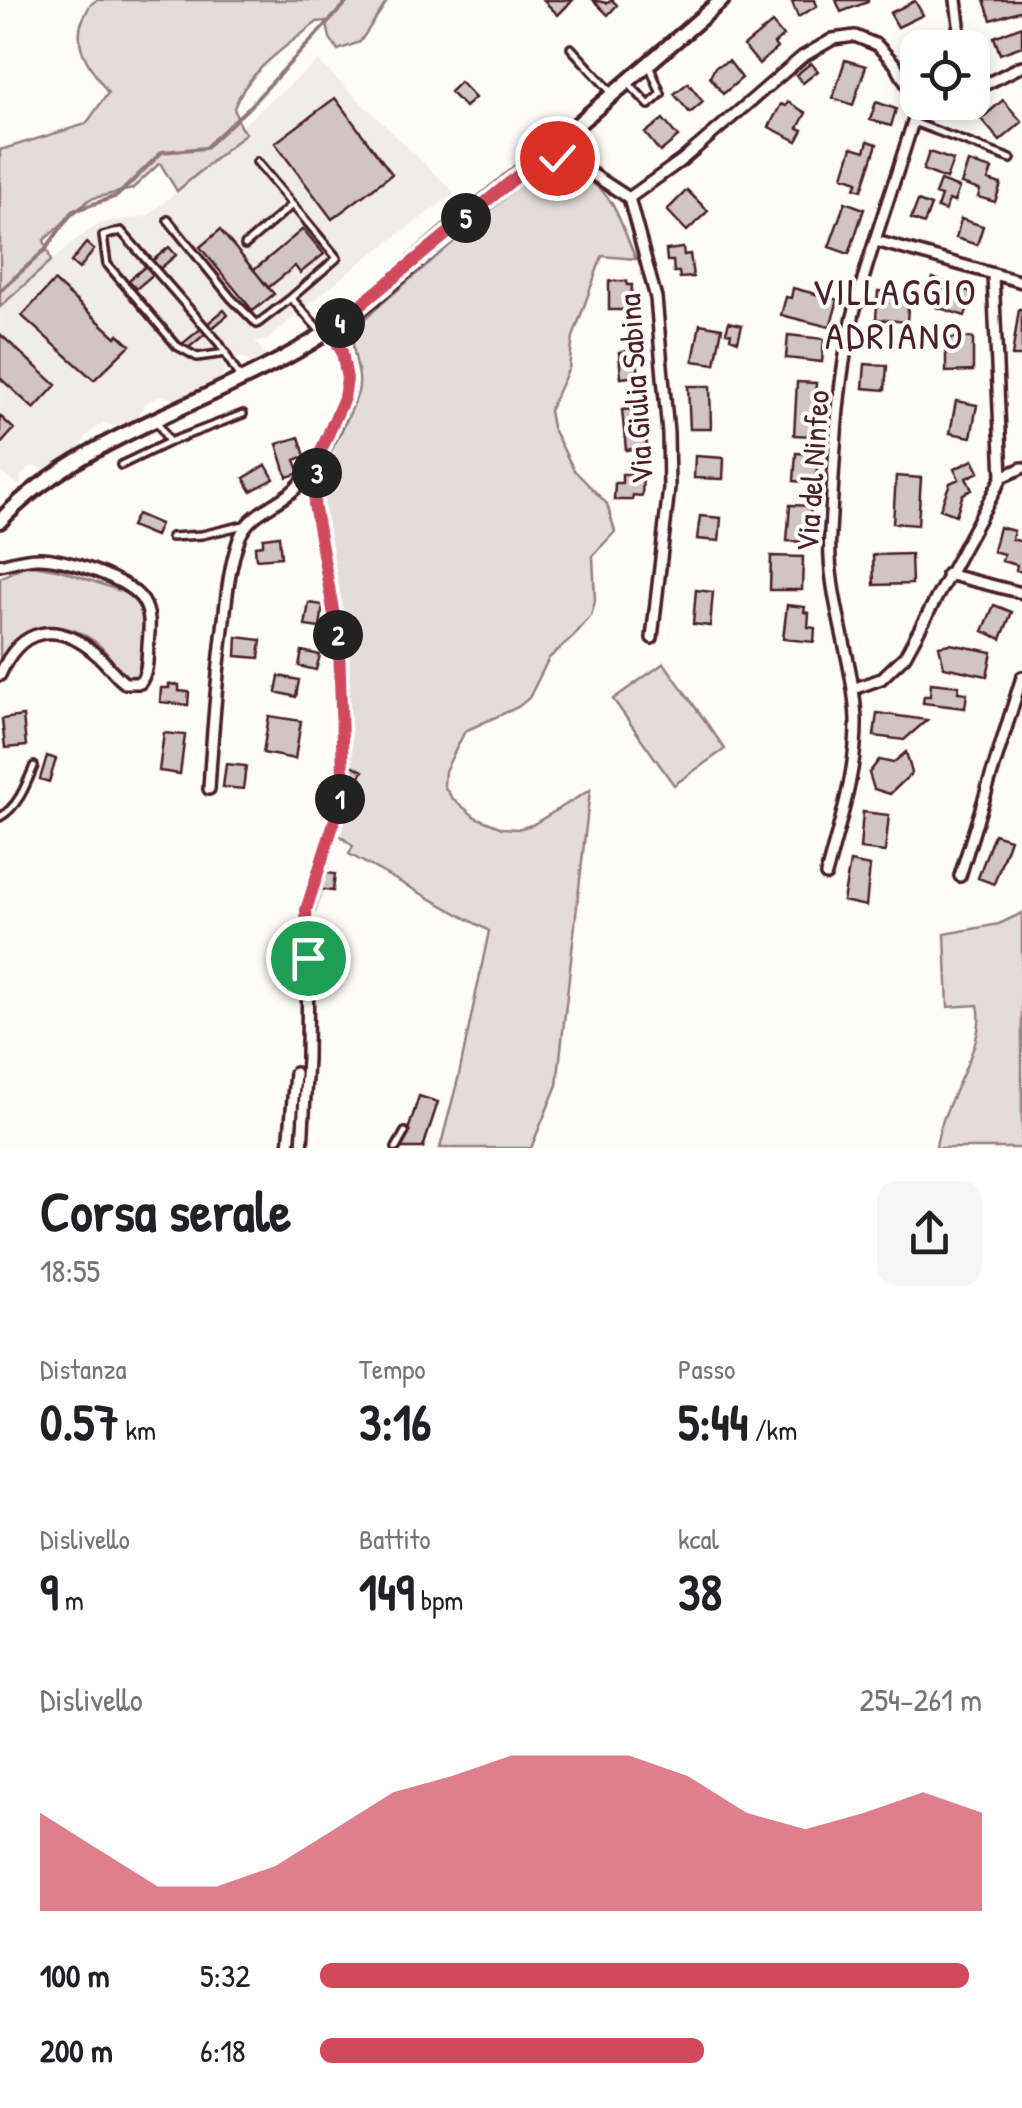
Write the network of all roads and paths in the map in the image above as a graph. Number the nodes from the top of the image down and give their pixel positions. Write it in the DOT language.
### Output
graph roads {
  1 [pos="722,0"];
  2 [pos="956,0"];
  3 [pos="958,30"];
  4 [pos="571,48"];
  5 [pos="648,64"];
  6 [pos="1022,66"];
  7 [pos="900,73"];
  8 [pos="627,82"];
  9 [pos="990,82"];
  10 [pos="613,94"];
  11 [pos="913,122"];
  12 [pos="543,155"];
  13 [pos="1011,159"];
  14 [pos="257,162"];
  15 [pos="629,198"];
  16 [pos="293,204"];
  17 [pos="168,220"];
  18 [pos="876,240"];
  19 [pos="245,245"];
  20 [pos="993,275"];
  21 [pos="1022,282"];
  22 [pos="292,298"];
  23 [pos="327,332"];
  24 [pos="226,353"];
  25 [pos="241,380"];
  26 [pos="243,414"];
  27 [pos="157,420"];
  28 [pos="169,442"];
  29 [pos="320,453"];
  30 [pos="121,465"];
  31 [pos="1022,468"];
  32 [pos="1002,477"];
  33 [pos="0,521"];
  34 [pos="247,525"];
  35 [pos="171,537"];
  36 [pos="0,565"];
  37 [pos="948,574"];
  38 [pos="1022,592"];
  39 [pos="652,638"];
  40 [pos="0,675"];
  41 [pos="1022,677"];
  42 [pos="853,689"];
  43 [pos="34,766"];
  44 [pos="209,790"];
  45 [pos="0,817"];
  46 [pos="826,875"];
  47 [pos="960,876"];
  48 [pos="295,1073"];
  49 [pos="405,1132"];
  50 [pos="289,1148"];
  51 [pos="302,1148"];
  52 [pos="396,1148"];
  1 -- 5 [label="main road"];
  2 -- 3 [label="street"];
  4 -- 10 [label="lane"];
  5 -- 8 [label="main road"];
  5 -- 8 [label="lane"];
  6 -- 9 [label="street"];
  7 -- 15 [label="street"];
  8 -- 10 [label="main road"];
  10 -- 12 [label="main road"];
  11 -- 13 [label="lane"];
  11 -- 18 [label="street, Via del Ninfeo"];
  12 -- 15 [label="street"];
  12 -- 23 [label="main road"];
  14 -- 16 [label="lane"];
  15 -- 39 [label="street, Via Giulia Sabina"];
  16 -- 19 [label="lane"];
  16 -- 22 [label="lane"];
  17 -- 22 [label="lane"];
  18 -- 20 [label="street"];
  18 -- 42 [label="street, Via del Ninfeo"];
  20 -- 21 [label="street"];
  20 -- 32 [label="street"];
  22 -- 23 [label="lane"];
  23 -- 25 [label="main road"];
  23 -- 29 [label="street"];
  24 -- 24 [label="lane"];
  24 -- 25 [label="lane"];
  25 -- 27 [label="main road"];
  26 -- 28 [label="lane"];
  27 -- 28 [label="lane"];
  27 -- 33 [label="main road"];
  28 -- 30 [label="lane"];
  29 -- 34 [label="street"];
  29 -- 51 [label="street"];
  31 -- 32 [label="street"];
  32 -- 37 [label="street"];
  34 -- 35 [label="lane"];
  34 -- 44 [label="street"];
  36 -- 40 [label="street"];
  37 -- 38 [label="street"];
  37 -- 42 [label="street"];
  41 -- 47 [label="street"];
  42 -- 46 [label="street, Via del Ninfeo"];
  43 -- 45 [label="lane"];
  48 -- 50 [label="street"];
  49 -- 52 [label="lane"];
}
